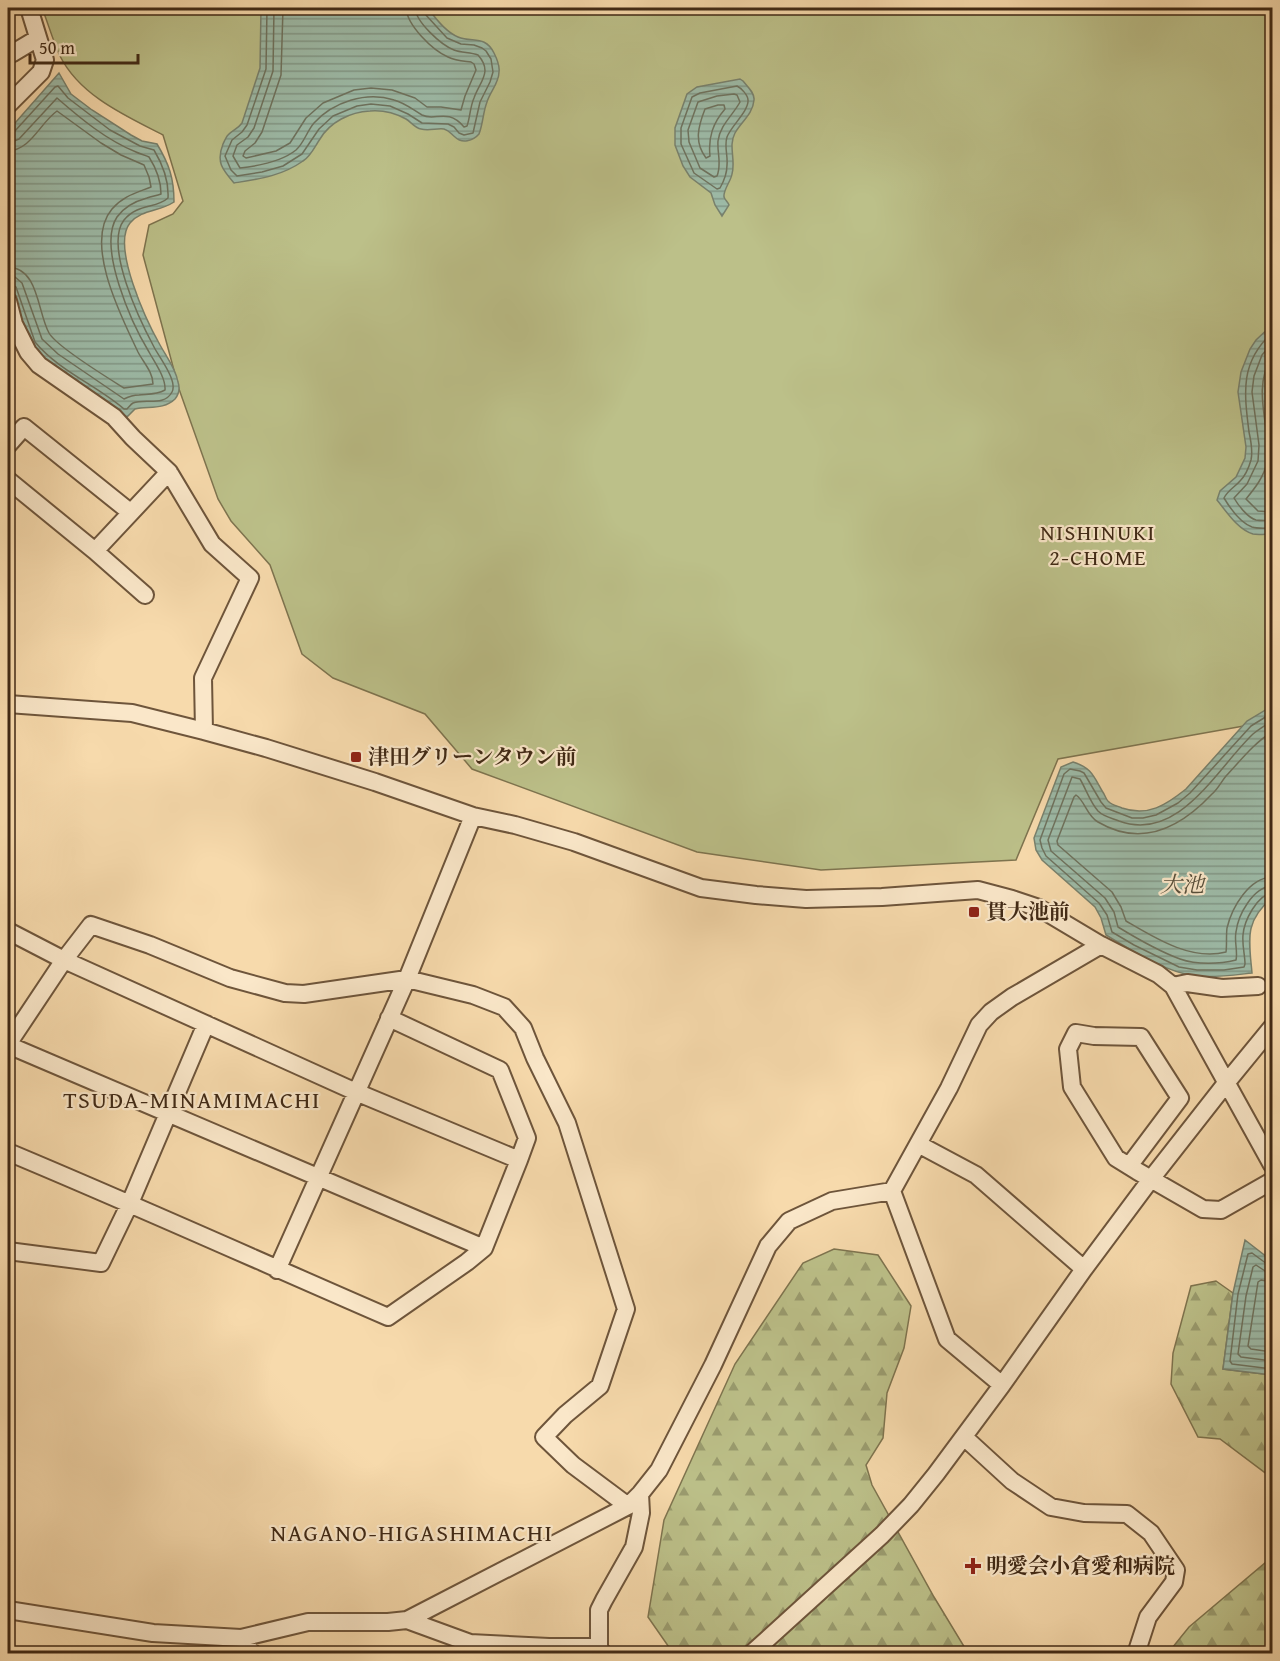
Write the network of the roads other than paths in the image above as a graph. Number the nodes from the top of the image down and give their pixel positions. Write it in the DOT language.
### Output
graph roads {
  1 [pos="29,8"];
  2 [pos="38,38"];
  3 [pos="8,55"];
  4 [pos="8,105"];
  5 [pos="8,301"];
  6 [pos="11,322"];
  7 [pos="8,445"];
  8 [pos="169,472"];
  9 [pos="8,480"];
  10 [pos="130,512"];
  11 [pos="95,551"];
  12 [pos="145,595"];
  13 [pos="8,704"];
  14 [pos="204,731"];
  15 [pos="473,816"];
  16 [pos="8,931"];
  17 [pos="1101,945"];
  18 [pos="64,960"];
  19 [pos="407,979"];
  20 [pos="1173,986"];
  21 [pos="1258,987"];
  22 [pos="389,1018"];
  23 [pos="206,1024"];
  24 [pos="1272,1027"];
  25 [pos="8,1045"];
  26 [pos="1227,1082"];
  27 [pos="356,1092"];
  28 [pos="168,1114"];
  29 [pos="918,1144"];
  30 [pos="8,1152"];
  31 [pos="519,1160"];
  32 [pos="1129,1166"];
  33 [pos="1272,1166"];
  34 [pos="319,1179"];
  35 [pos="1151,1179"];
  36 [pos="1272,1181"];
  37 [pos="892,1191"];
  38 [pos="130,1203"];
  39 [pos="484,1248"];
  40 [pos="8,1251"];
  41 [pos="1084,1269"];
  42 [pos="277,1270"];
  43 [pos="1002,1385"];
  44 [pos="964,1437"];
  45 [pos="640,1494"];
  46 [pos="628,1506"];
  47 [pos="8,1610"];
  48 [pos="406,1620"];
  49 [pos="241,1638"];
  50 [pos="601,1650"];
  51 [pos="253,1653"];
  52 [pos="751,1653"];
  53 [pos="1136,1653"];
  1 -- 2 [label="street"];
  2 -- 3 [label="street"];
  2 -- 4 [label="street"];
  5 -- 6 [label="street"];
  6 -- 8 [label="street"];
  7 -- 10 [label="street"];
  8 -- 10 [label="street"];
  8 -- 14 [label="street"];
  9 -- 11 [label="street"];
  10 -- 11 [label="street"];
  11 -- 12 [label="street"];
  13 -- 14 [label="street"];
  14 -- 15 [label="street"];
  15 -- 17 [label="street"];
  15 -- 19 [label="street"];
  16 -- 18 [label="street"];
  17 -- 20 [label="street"];
  17 -- 29 [label="street"];
  18 -- 19 [label="street"];
  18 -- 23 [label="street"];
  18 -- 25 [label="street"];
  19 -- 22 [label="street"];
  19 -- 46 [label="street"];
  20 -- 21 [label="street"];
  20 -- 26 [label="street"];
  22 -- 27 [label="street"];
  22 -- 31 [label="street"];
  23 -- 27 [label="street"];
  23 -- 28 [label="street"];
  24 -- 26 [label="street"];
  25 -- 28 [label="street"];
  26 -- 33 [label="street"];
  26 -- 35 [label="street"];
  27 -- 31 [label="street"];
  27 -- 34 [label="street"];
  28 -- 34 [label="street"];
  28 -- 38 [label="street"];
  29 -- 37 [label="street"];
  29 -- 41 [label="street"];
  30 -- 38 [label="street"];
  31 -- 39 [label="street"];
  32 -- 32 [label="street"];
  32 -- 35 [label="street"];
  34 -- 39 [label="street"];
  34 -- 42 [label="street"];
  35 -- 36 [label="street"];
  35 -- 41 [label="street"];
  37 -- 43 [label="street"];
  37 -- 45 [label="street"];
  38 -- 40 [label="street"];
  38 -- 42 [label="street"];
  39 -- 42 [label="street"];
  41 -- 43 [label="street"];
  43 -- 44 [label="street"];
  44 -- 52 [label="street"];
  44 -- 53 [label="street"];
  45 -- 46 [label="street"];
  45 -- 50 [label="street"];
  46 -- 48 [label="street"];
  47 -- 49 [label="street"];
  48 -- 49 [label="street"];
  48 -- 50 [label="street"];
  49 -- 51 [label="street"];
}
